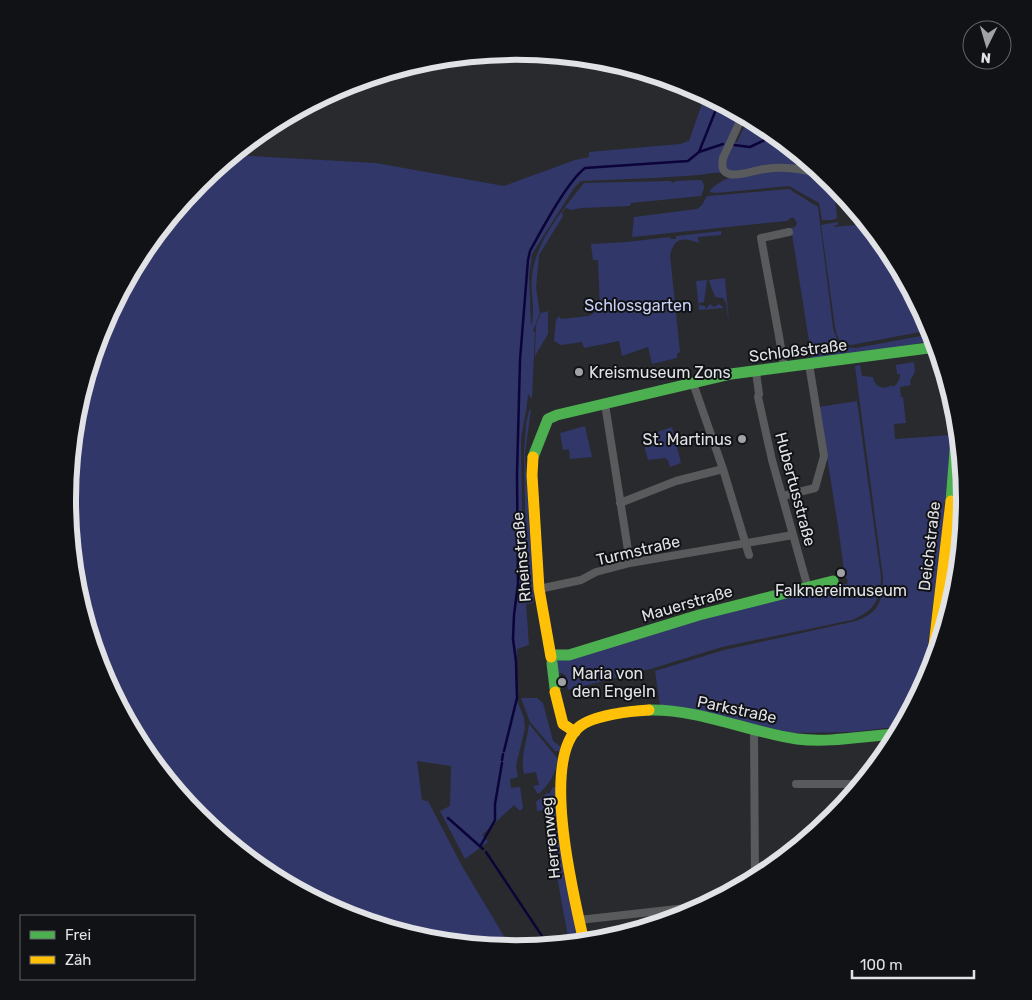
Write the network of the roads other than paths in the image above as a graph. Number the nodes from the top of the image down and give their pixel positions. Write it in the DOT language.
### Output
graph roads {
  1 [pos="740,121"];
  2 [pos="809,172"];
  3 [pos="789,232"];
  4 [pos="929,348"];
  5 [pos="809,364"];
  6 [pos="784,367"];
  7 [pos="756,372"];
  8 [pos="693,383"];
  9 [pos="605,404"];
  10 [pos="533,454"];
  11 [pos="955,467"];
  12 [pos="724,469"];
  13 [pos="783,496"];
  14 [pos="620,503"];
  15 [pos="793,535"];
  16 [pos="745,544"];
  17 [pos="749,555"];
  18 [pos="630,563"];
  19 [pos="833,581"];
  20 [pos="940,587"];
  21 [pos="948,587"];
  22 [pos="808,588"];
  23 [pos="539,589"];
  24 [pos="935,635"];
  25 [pos="552,658"];
  26 [pos="754,729"];
  27 [pos="574,732"];
  28 [pos="888,735"];
  29 [pos="796,784"];
  30 [pos="852,784"];
  31 [pos="755,869"];
  32 [pos="679,909"];
  33 [pos="579,920"];
  34 [pos="582,935"];
  1 -- 2 [label="street"];
  3 -- 6 [label="street"];
  4 -- 5 [label="street, Schloßstraße"];
  5 -- 6 [label="street, Schloßstraße"];
  5 -- 13 [label="street"];
  6 -- 7 [label="street, Schloßstraße"];
  7 -- 8 [label="street, Schloßstraße"];
  7 -- 13 [label="street, Hubertusstraße"];
  8 -- 9 [label="street, Schloßstraße"];
  8 -- 12 [label="street"];
  9 -- 10 [label="street, Schloßstraße"];
  9 -- 14 [label="street"];
  10 -- 23 [label="street, Rheinstraße"];
  11 -- 20 [label="street, Deichstraße"];
  12 -- 14 [label="street"];
  12 -- 16 [label="street"];
  13 -- 15 [label="street, Hubertusstraße"];
  14 -- 18 [label="street"];
  15 -- 16 [label="street, Turmstraße"];
  15 -- 22 [label="street, Hubertusstraße"];
  16 -- 17 [label="street"];
  16 -- 18 [label="street, Turmstraße"];
  18 -- 23 [label="street, Turmstraße"];
  19 -- 22 [label="street, Mauerstraße"];
  20 -- 21 [label="street"];
  20 -- 24 [label="street, Deichstraße"];
  22 -- 25 [label="street, Mauerstraße"];
  23 -- 25 [label="street, Rheinstraße"];
  25 -- 27 [label="street, Rheinstraße"];
  26 -- 27 [label="street, Parkstraße"];
  26 -- 28 [label="street, Parkstraße"];
  26 -- 31 [label="street"];
  27 -- 33 [label="street, Herrenweg"];
  29 -- 30 [label="street"];
  32 -- 33 [label="street"];
  33 -- 34 [label="street, Herrenweg"];
}
